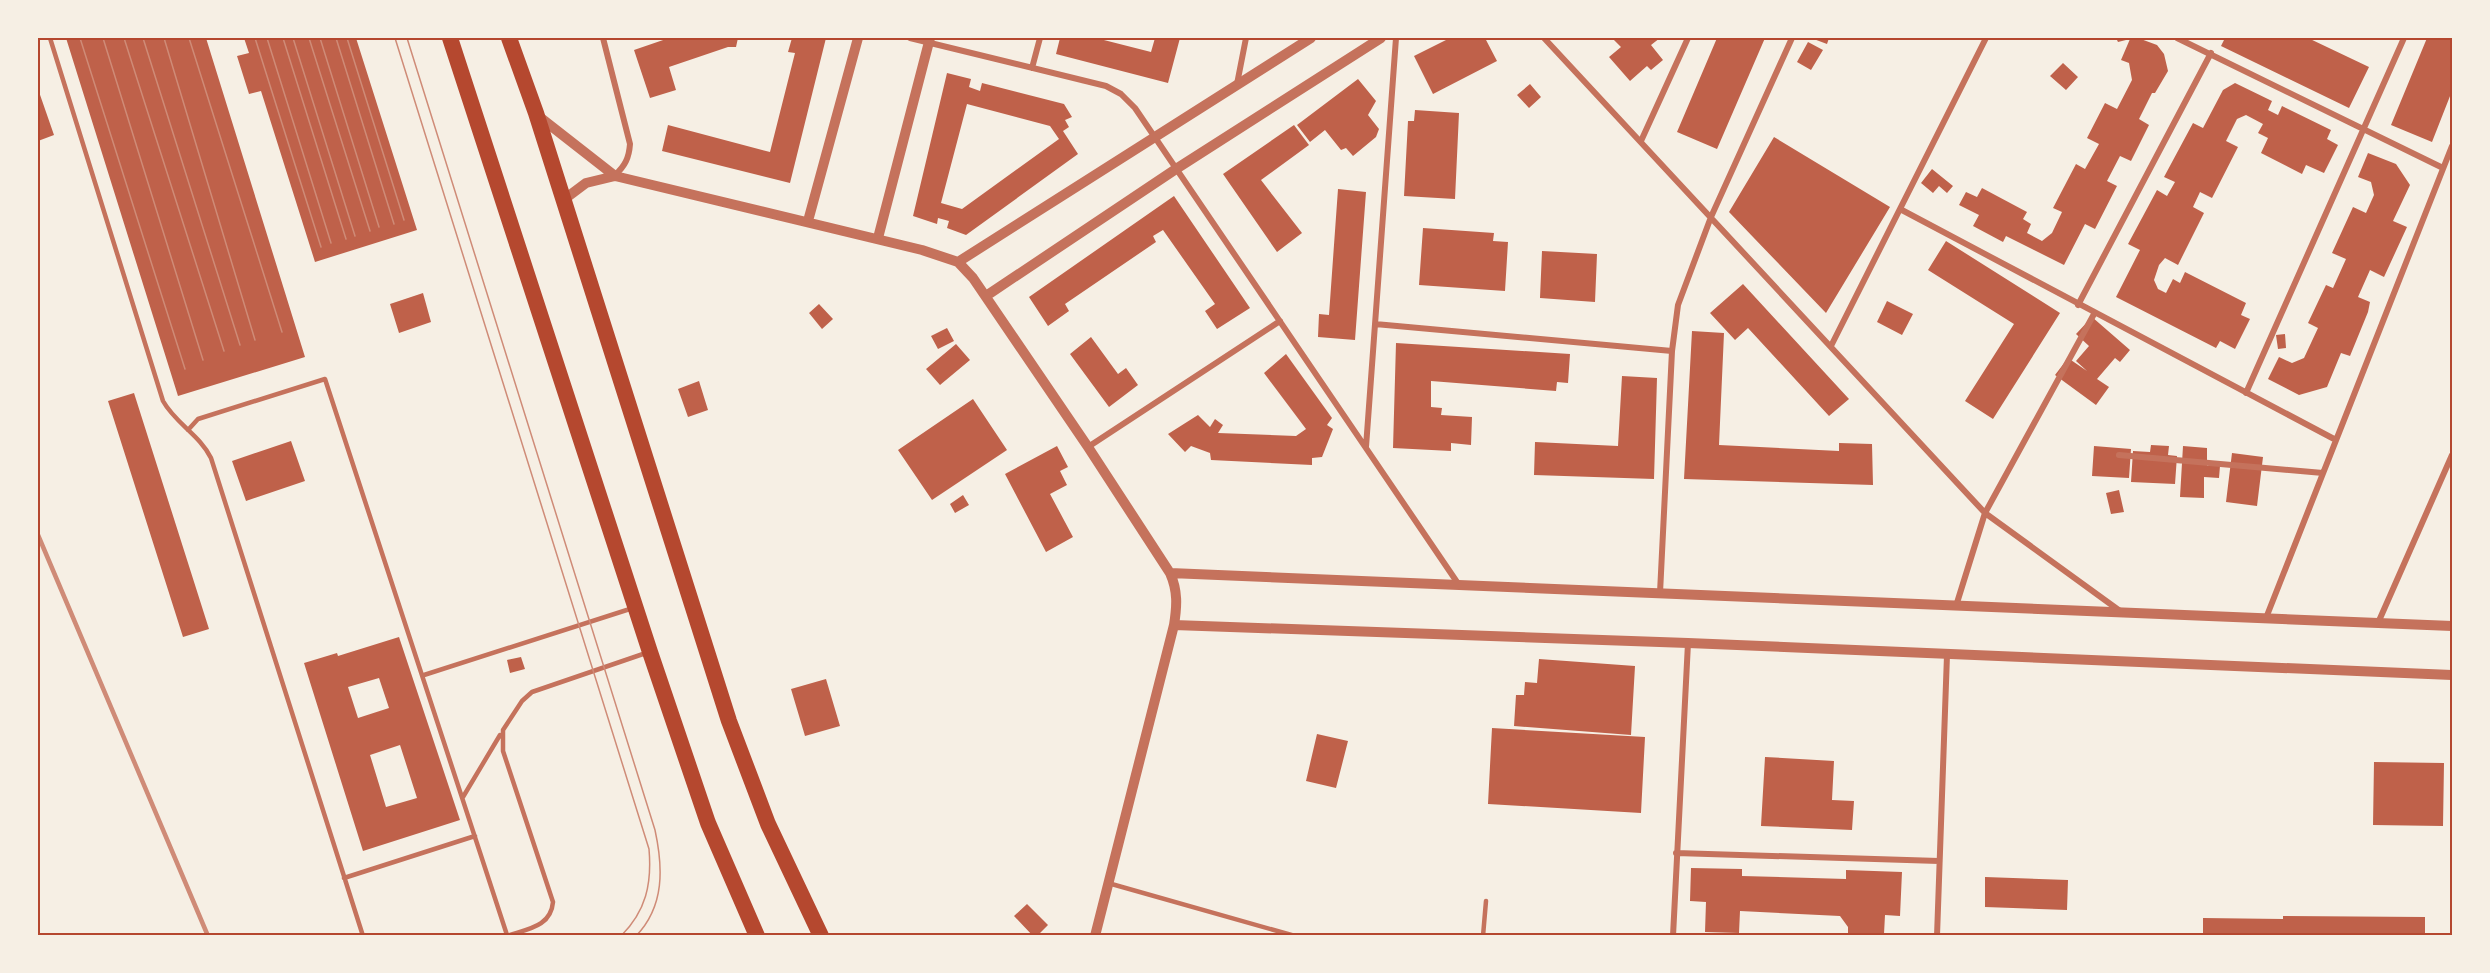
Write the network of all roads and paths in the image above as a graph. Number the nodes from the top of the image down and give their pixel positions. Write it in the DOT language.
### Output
graph roads {
  1 [pos="50,38"];
  2 [pos="450,38"];
  3 [pos="509,38"];
  4 [pos="603,38"];
  5 [pos="858,38"];
  6 [pos="910,38"];
  7 [pos="1040,38"];
  8 [pos="1245,38"];
  9 [pos="1311,38"];
  10 [pos="1381,38"];
  11 [pos="1396,38"];
  12 [pos="1688,38"];
  13 [pos="1792,38"];
  14 [pos="1986,38"];
  15 [pos="2177,38"];
  16 [pos="2404,38"];
  17 [pos="1549,39"];
  18 [pos="929,40"];
  19 [pos="2211,53"];
  20 [pos="1032,68"];
  21 [pos="1236,85"];
  22 [pos="536,113"];
  23 [pos="2364,129"];
  24 [pos="1156,136"];
  25 [pos="1641,141"];
  26 [pos="2452,146"];
  27 [pos="2443,168"];
  28 [pos="1176,169"];
  29 [pos="615,176"];
  30 [pos="562,201"];
  31 [pos="1900,209"];
  32 [pos="1711,217"];
  33 [pos="808,221"];
  34 [pos="878,238"];
  35 [pos="958,262"];
  36 [pos="986,296"];
  37 [pos="2078,305"];
  38 [pos="2094,314"];
  39 [pos="1280,321"];
  40 [pos="1375,324"];
  41 [pos="1831,346"];
  42 [pos="1672,351"];
  43 [pos="2246,393"];
  44 [pos="188,430"];
  45 [pos="2336,440"];
  46 [pos="1088,447"];
  47 [pos="1366,448"];
  48 [pos="2119,455"];
  49 [pos="2452,455"];
  50 [pos="2323,473"];
  51 [pos="1985,513"];
  52 [pos="1170,573"];
  53 [pos="1459,585"];
  54 [pos="1660,593"];
  55 [pos="1956,606"];
  56 [pos="635,607"];
  57 [pos="2123,613"];
  58 [pos="2266,618"];
  59 [pos="2378,623"];
  60 [pos="1174,625"];
  61 [pos="2452,626"];
  62 [pos="1688,643"];
  63 [pos="650,652"];
  64 [pos="1947,655"];
  65 [pos="424,675"];
  66 [pos="2452,675"];
  67 [pos="503,730"];
  68 [pos="463,797"];
  69 [pos="475,836"];
  70 [pos="1677,853"];
  71 [pos="1939,861"];
  72 [pos="344,878"];
  73 [pos="1108,883"];
  74 [pos="1486,901"];
  75 [pos="507,935"];
  76 [pos="363,936"];
  77 [pos="757,936"];
  78 [pos="821,936"];
  79 [pos="1095,936"];
  80 [pos="1295,936"];
  81 [pos="1483,936"];
  82 [pos="1673,936"];
  83 [pos="1937,936"];
  1 -- 44 [label="lane"];
  2 -- 56 [label="highway"];
  3 -- 22 [label="highway"];
  4 -- 29 [label="street"];
  5 -- 33 [label="street"];
  6 -- 18 [label="street"];
  7 -- 20 [label="street"];
  8 -- 21 [label="street"];
  9 -- 21 [label="street"];
  10 -- 28 [label="street"];
  11 -- 40 [label="street"];
  12 -- 25 [label="street"];
  13 -- 32 [label="street"];
  14 -- 31 [label="street"];
  15 -- 19 [label="street"];
  16 -- 23 [label="street"];
  17 -- 25 [label="street"];
  18 -- 20 [label="street"];
  18 -- 34 [label="street"];
  19 -- 23 [label="street"];
  19 -- 37 [label="street"];
  20 -- 24 [label="street"];
  21 -- 24 [label="street"];
  22 -- 29 [label="street"];
  22 -- 30 [label="highway"];
  23 -- 27 [label="street"];
  23 -- 43 [label="street"];
  24 -- 28 [label="street"];
  24 -- 35 [label="street"];
  25 -- 32 [label="street"];
  26 -- 27 [label="street"];
  27 -- 45 [label="street"];
  28 -- 36 [label="street"];
  28 -- 39 [label="street"];
  29 -- 30 [label="street"];
  29 -- 33 [label="street"];
  30 -- 78 [label="highway"];
  31 -- 37 [label="street"];
  31 -- 41 [label="street"];
  32 -- 41 [label="street"];
  32 -- 42 [label="street"];
  33 -- 34 [label="street"];
  34 -- 35 [label="street"];
  35 -- 36 [label="street"];
  36 -- 46 [label="street"];
  37 -- 38 [label="street"];
  38 -- 43 [label="street"];
  38 -- 51 [label="street"];
  39 -- 46 [label="street"];
  39 -- 47 [label="street"];
  40 -- 42 [label="street"];
  40 -- 47 [label="street"];
  41 -- 51 [label="street"];
  42 -- 54 [label="street"];
  43 -- 45 [label="street"];
  44 -- 65 [label="lane"];
  44 -- 72 [label="lane"];
  45 -- 50 [label="street"];
  46 -- 52 [label="street"];
  47 -- 53 [label="street"];
  48 -- 50 [label="street"];
  49 -- 59 [label="street"];
  50 -- 58 [label="street"];
  51 -- 55 [label="street"];
  51 -- 57 [label="street"];
  52 -- 53 [label="street"];
  52 -- 60 [label="street"];
  53 -- 54 [label="street"];
  54 -- 55 [label="street"];
  55 -- 57 [label="street"];
  56 -- 63 [label="highway"];
  56 -- 65 [label="lane"];
  57 -- 58 [label="street"];
  58 -- 59 [label="street"];
  59 -- 61 [label="street"];
  60 -- 62 [label="street"];
  60 -- 73 [label="street"];
  62 -- 64 [label="street"];
  62 -- 70 [label="street"];
  63 -- 67 [label="lane"];
  63 -- 77 [label="highway"];
  64 -- 66 [label="street"];
  64 -- 71 [label="street"];
  65 -- 68 [label="lane"];
  67 -- 68 [label="lane"];
  67 -- 75 [label="lane"];
  68 -- 69 [label="lane"];
  69 -- 72 [label="lane"];
  69 -- 75 [label="lane"];
  70 -- 71 [label="street"];
  70 -- 82 [label="street"];
  71 -- 83 [label="street"];
  72 -- 76 [label="lane"];
  73 -- 79 [label="street"];
  73 -- 80 [label="lane"];
  74 -- 81 [label="lane"];
}
